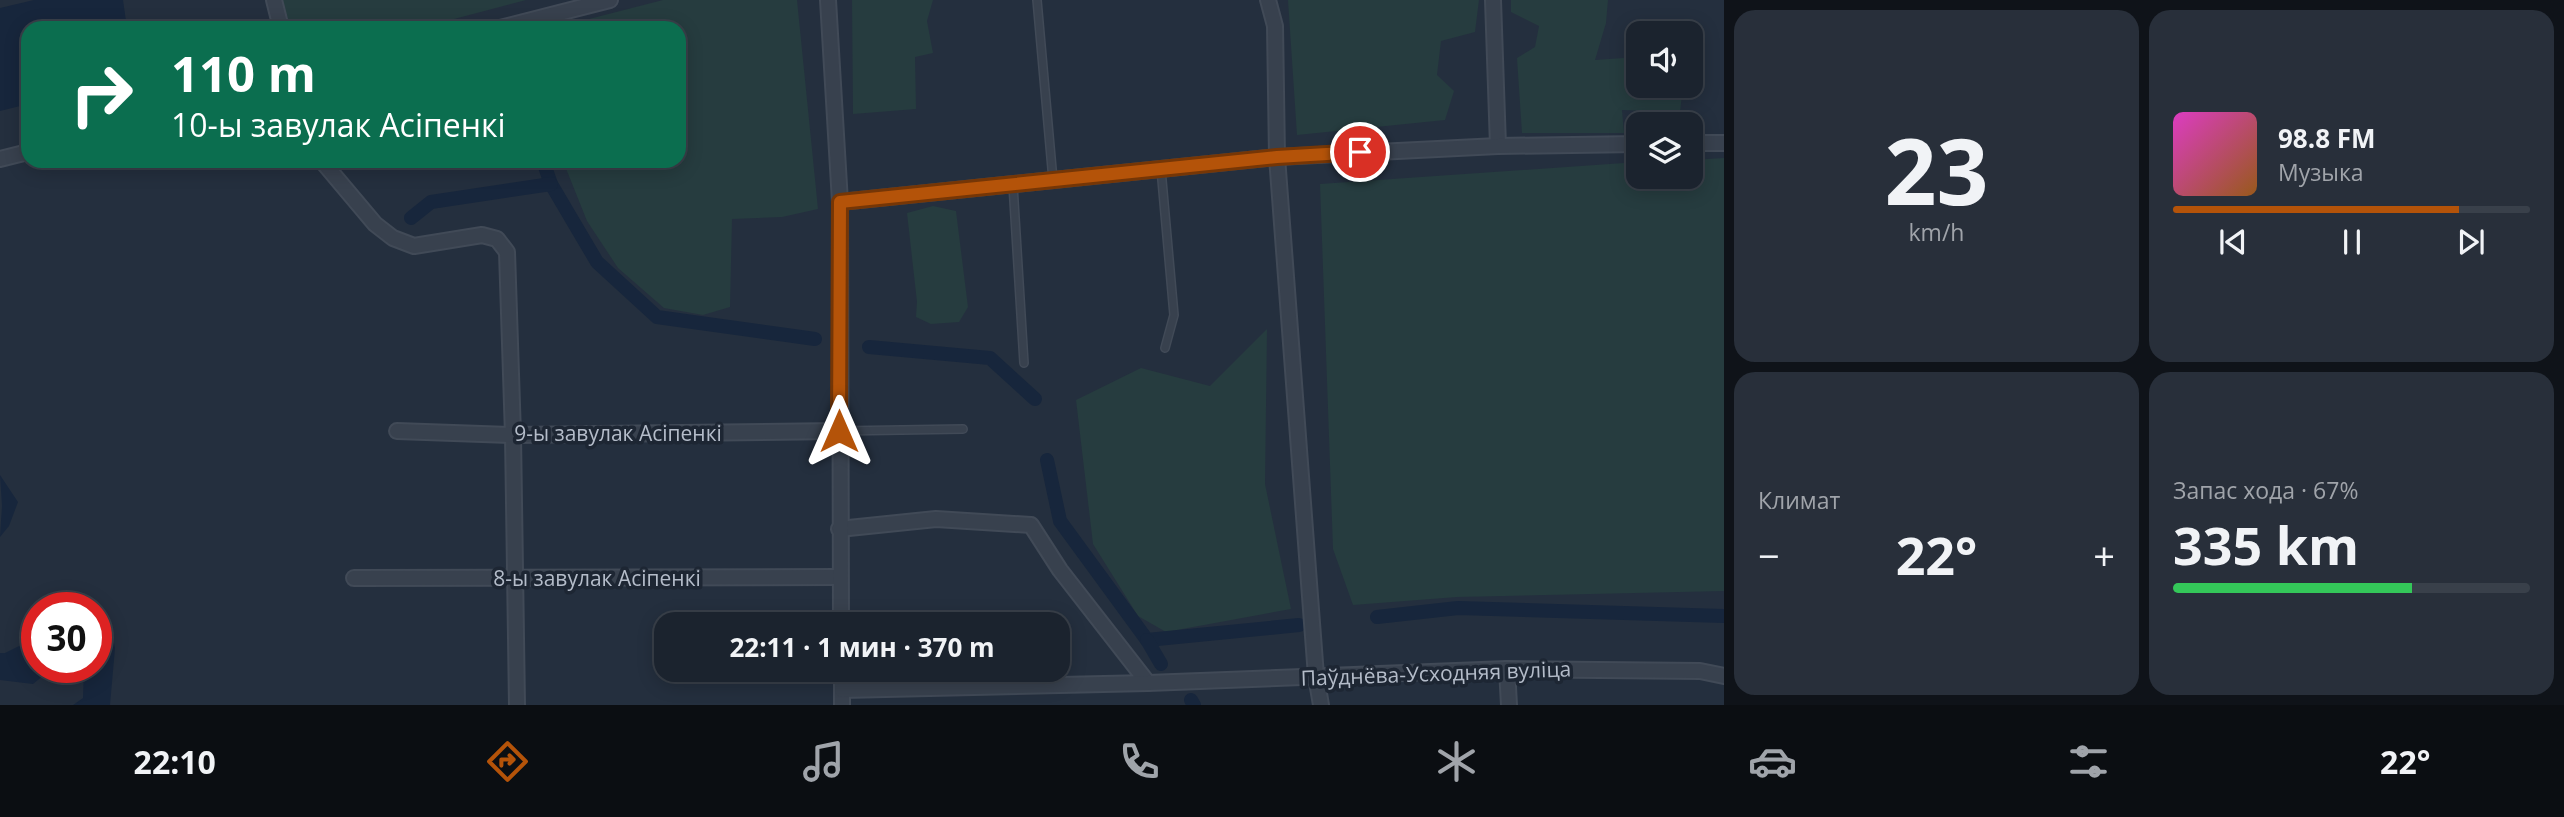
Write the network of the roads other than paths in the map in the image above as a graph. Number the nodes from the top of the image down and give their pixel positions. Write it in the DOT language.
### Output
graph roads {
  1 [pos="274,0"];
  2 [pos="610,0"];
  3 [pos="828,0"];
  4 [pos="1037,0"];
  5 [pos="1268,0"];
  6 [pos="1493,0"];
  7 [pos="279,21"];
  8 [pos="528,21"];
  9 [pos="1724,142"];
  10 [pos="1703,143"];
  11 [pos="1626,144"];
  12 [pos="1498,146"];
  13 [pos="21,154"];
  14 [pos="1277,157"];
  15 [pos="0,159"];
  16 [pos="328,168"];
  17 [pos="1160,168"];
  18 [pos="1053,180"];
  19 [pos="1013,184"];
  20 [pos="840,202"];
  21 [pos="1166,348"];
  22 [pos="1024,363"];
  23 [pos="963,429"];
  24 [pos="397,431"];
  25 [pos="839,431"];
  26 [pos="513,435"];
  27 [pos="839,529"];
  28 [pos="839,577"];
  29 [pos="354,578"];
  30 [pos="515,578"];
  31 [pos="840,612"];
  32 [pos="1507,668"];
  33 [pos="1316,676"];
  34 [pos="1724,676"];
  35 [pos="842,682"];
  36 [pos="1148,683"];
  37 [pos="842,690"];
  38 [pos="517,705"];
  39 [pos="842,705"];
  40 [pos="1321,705"];
  41 [pos="1509,705"];
  1 -- 7 [label="street"];
  2 -- 8 [label="street"];
  3 -- 20 [label="street"];
  4 -- 18 [label="lane"];
  5 -- 14 [label="street"];
  6 -- 12 [label="street"];
  9 -- 10 [label="street"];
  11 -- 12 [label="street"];
  12 -- 14 [label="street"];
  13 -- 15 [label="street"];
  14 -- 17 [label="street"];
  14 -- 33 [label="street"];
  16 -- 26 [label="street"];
  17 -- 18 [label="street"];
  17 -- 21 [label="lane"];
  18 -- 19 [label="street"];
  19 -- 20 [label="street"];
  19 -- 22 [label="lane"];
  20 -- 25 [label="street"];
  23 -- 25 [label="lane"];
  24 -- 26 [label="street, 9-ы завулак Асіпенкі"];
  25 -- 26 [label="street, 9-ы завулак Асіпенкі"];
  25 -- 27 [label="street"];
  26 -- 30 [label="street"];
  27 -- 28 [label="street"];
  27 -- 36 [label="street"];
  28 -- 30 [label="street, 8-ы завулак Асіпенкі"];
  28 -- 31 [label="street"];
  29 -- 30 [label="street, 8-ы завулак Асіпенкі"];
  30 -- 38 [label="street"];
  32 -- 33 [label="street, Паўднёва-Усходняя вуліца"];
  32 -- 34 [label="street, Паўднёва-Усходняя вуліца"];
  32 -- 41 [label="street"];
  33 -- 36 [label="street, Паўднёва-Усходняя вуліца"];
  33 -- 40 [label="street"];
  35 -- 37 [label="street"];
  36 -- 37 [label="street, Паўднёва-Усходняя вуліца"];
  37 -- 39 [label="street"];
}
